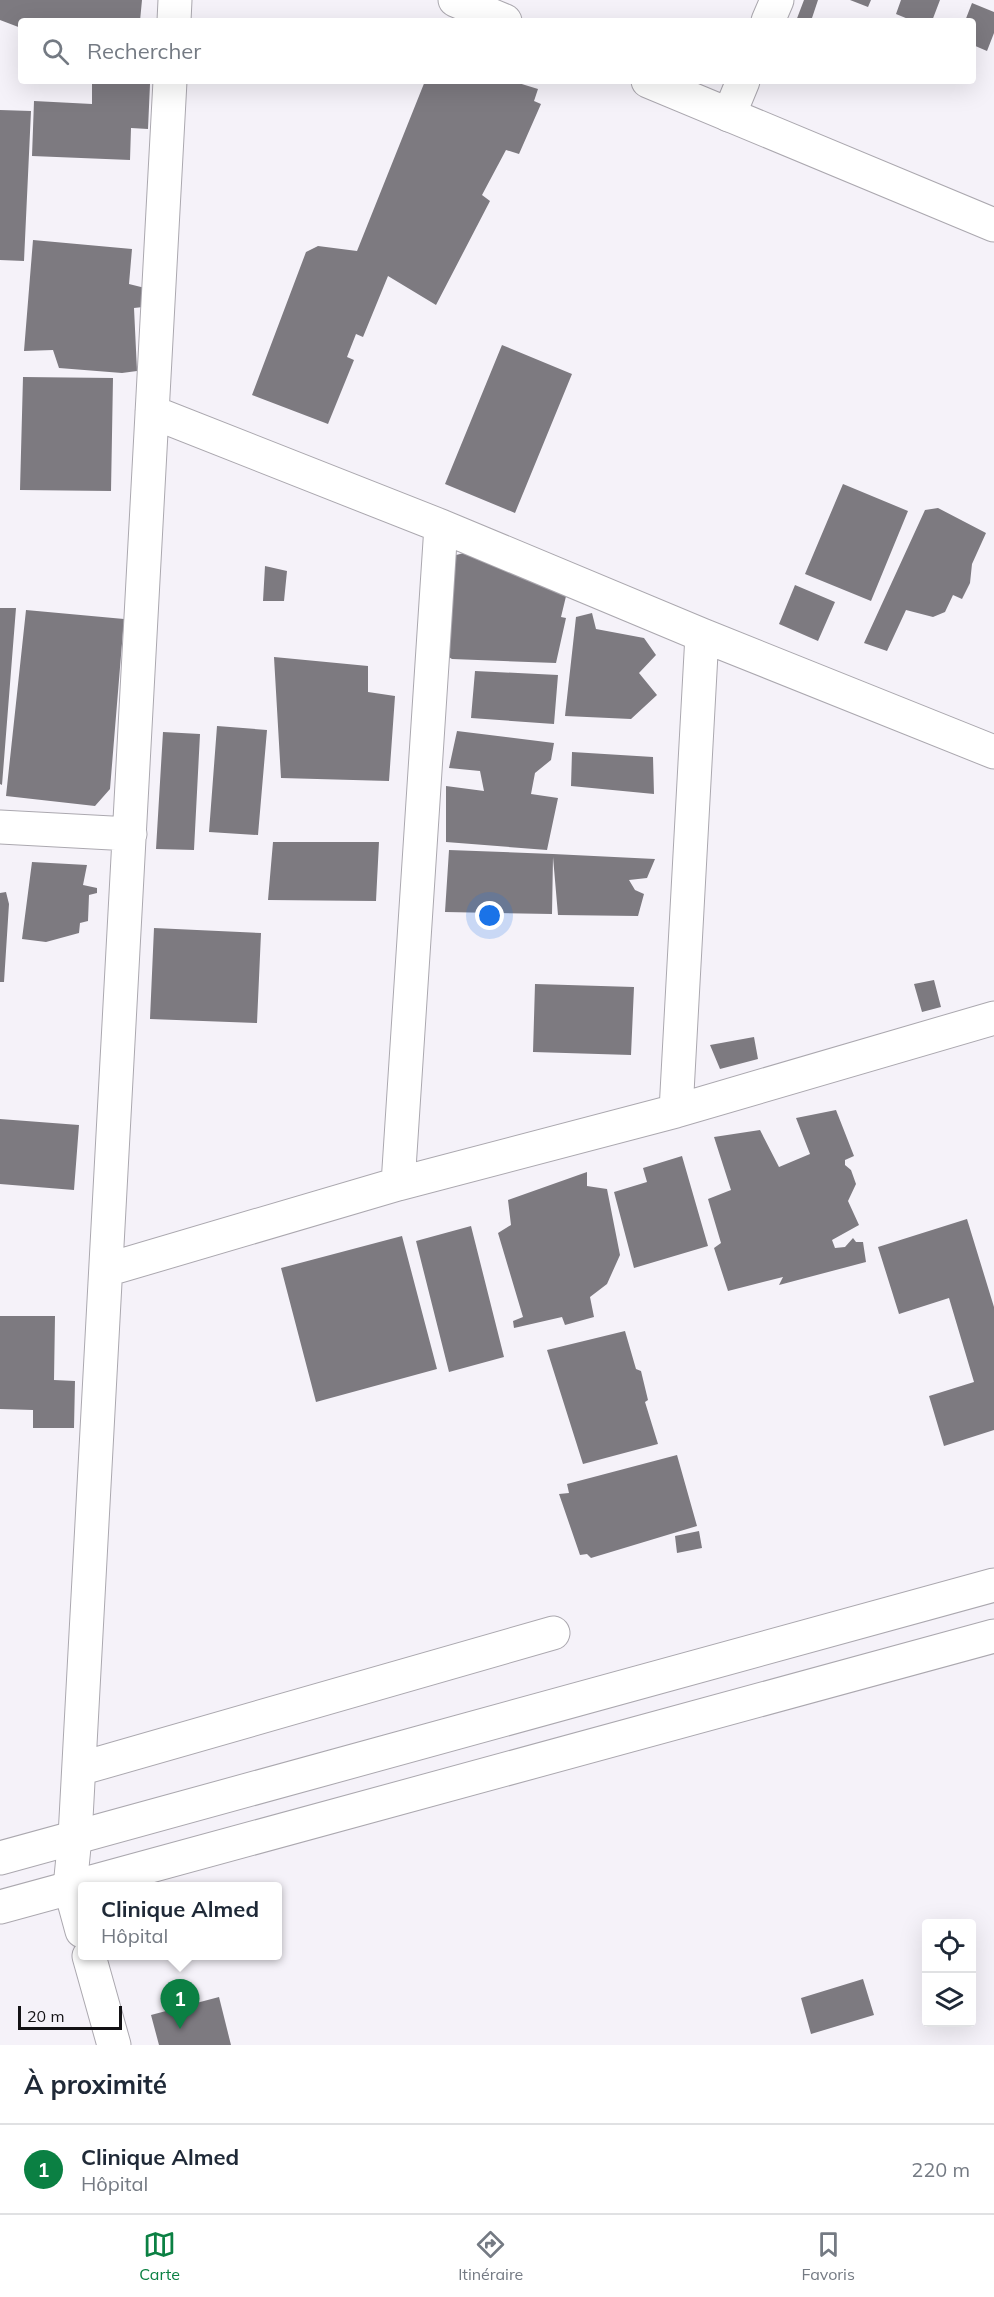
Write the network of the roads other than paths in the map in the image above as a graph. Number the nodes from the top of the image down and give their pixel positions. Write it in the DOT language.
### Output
graph roads {
  1 [pos="175,0"];
  2 [pos="777,0"];
  3 [pos="464,2"];
  4 [pos="174,18"];
  5 [pos="499,18"];
  6 [pos="769,18"];
  7 [pos="170,84"];
  8 [pos="655,84"];
  9 [pos="742,84"];
  10 [pos="729,115"];
  11 [pos="994,225"];
  12 [pos="152,412"];
  13 [pos="441,526"];
  14 [pos="702,635"];
  15 [pos="994,752"];
  16 [pos="0,827"];
  17 [pos="130,834"];
  18 [pos="994,1018"];
  19 [pos="676,1111"];
  20 [pos="398,1184"];
  21 [pos="106,1270"];
  22 [pos="994,1585"];
  23 [pos="553,1633"];
  24 [pos="994,1636"];
  25 [pos="79,1769"];
  26 [pos="75,1837"];
  27 [pos="0,1858"];
  28 [pos="88,1882"];
  29 [pos="78,1885"];
  30 [pos="70,1887"];
  31 [pos="0,1907"];
  32 [pos="78,1916"];
  33 [pos="90,1960"];
  34 [pos="114,2045"];
  1 -- 4 [label="street"];
  2 -- 6 [label="street"];
  3 -- 5 [label="street"];
  7 -- 12 [label="street"];
  8 -- 10 [label="street"];
  9 -- 10 [label="street"];
  10 -- 11 [label="street"];
  12 -- 13 [label="street"];
  12 -- 17 [label="street"];
  13 -- 14 [label="street"];
  13 -- 20 [label="street"];
  14 -- 15 [label="street"];
  14 -- 19 [label="street"];
  16 -- 17 [label="street"];
  17 -- 21 [label="street"];
  18 -- 19 [label="street"];
  19 -- 20 [label="street"];
  20 -- 21 [label="street"];
  21 -- 25 [label="street"];
  22 -- 26 [label="street"];
  23 -- 25 [label="street"];
  24 -- 28 [label="street"];
  25 -- 26 [label="street"];
  26 -- 27 [label="street"];
  26 -- 30 [label="street"];
  29 -- 30 [label="street"];
  30 -- 31 [label="street"];
  30 -- 32 [label="street"];
  33 -- 34 [label="street"];
}
